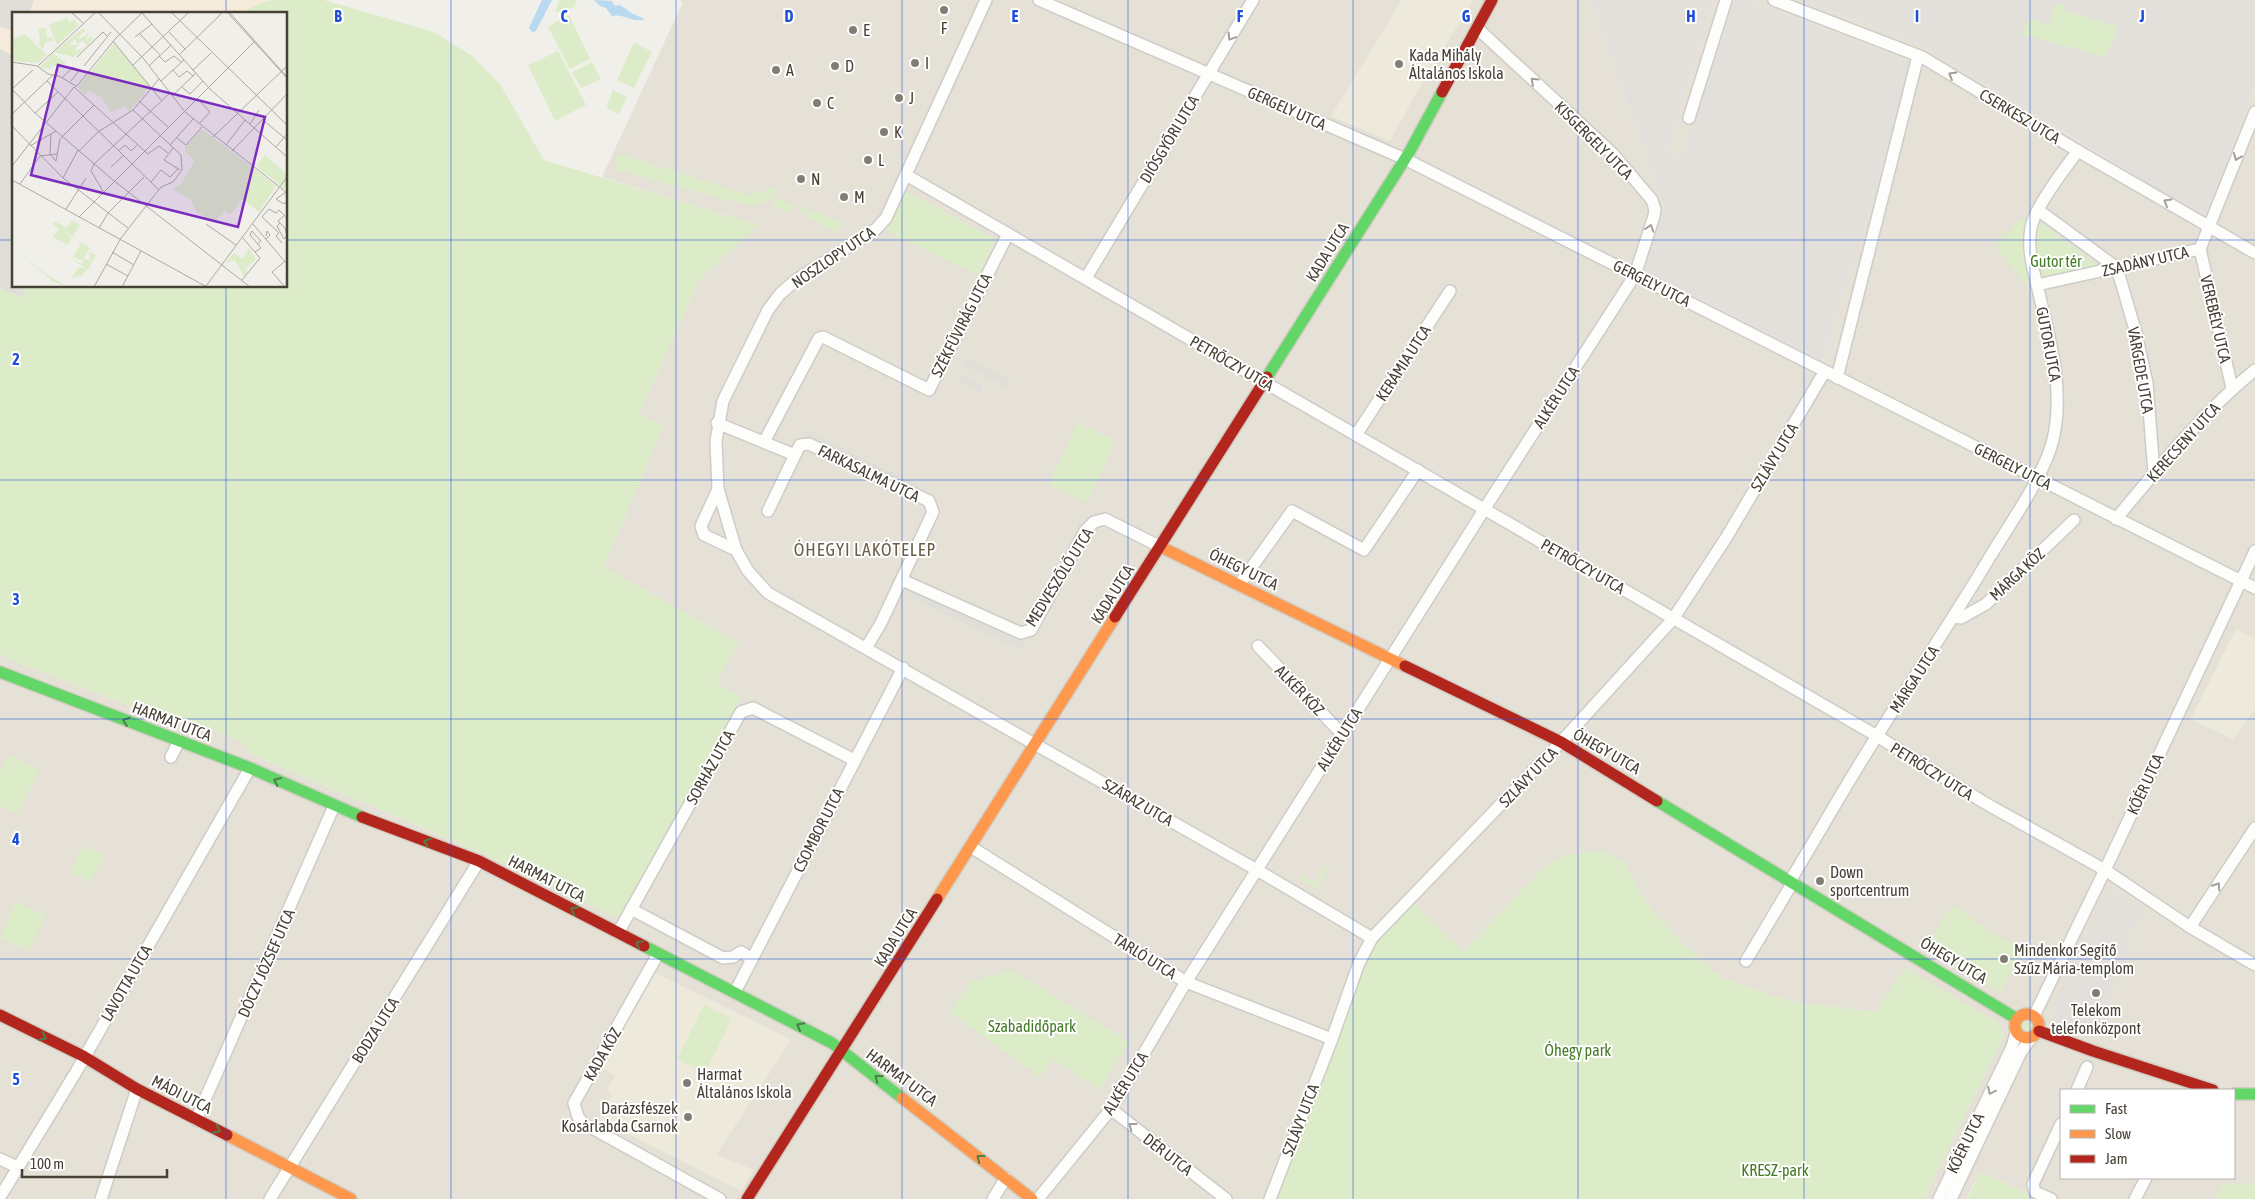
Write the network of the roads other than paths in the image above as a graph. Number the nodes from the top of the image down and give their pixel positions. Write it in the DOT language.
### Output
graph roads {
  1 [pos="986,0"];
  2 [pos="1038,0"];
  3 [pos="1253,0"];
  4 [pos="1492,0"];
  5 [pos="1726,0"];
  6 [pos="1774,0"];
  7 [pos="1477,28"];
  8 [pos="1918,56"];
  9 [pos="1208,74"];
  10 [pos="2255,112"];
  11 [pos="1689,118"];
  12 [pos="2078,151"];
  13 [pos="1405,159"];
  14 [pos="906,175"];
  15 [pos="2038,210"];
  16 [pos="2210,226"];
  17 [pos="1008,234"];
  18 [pos="2200,249"];
  19 [pos="2255,253"];
  20 [pos="2117,268"];
  21 [pos="1635,274"];
  22 [pos="1086,278"];
  23 [pos="2037,285"];
  24 [pos="1450,292"];
  25 [pos="2255,370"];
  26 [pos="1825,371"];
  27 [pos="1837,378"];
  28 [pos="1264,382"];
  29 [pos="2232,388"];
  30 [pos="717,423"];
  31 [pos="1356,435"];
  32 [pos="764,442"];
  33 [pos="795,455"];
  34 [pos="1418,470"];
  35 [pos="2154,473"];
  36 [pos="2037,478"];
  37 [pos="718,489"];
  38 [pos="1485,509"];
  39 [pos="768,512"];
  40 [pos="2116,518"];
  41 [pos="2074,520"];
  42 [pos="1161,547"];
  43 [pos="736,550"];
  44 [pos="2255,552"];
  45 [pos="902,580"];
  46 [pos="2241,581"];
  47 [pos="1239,585"];
  48 [pos="2255,588"];
  49 [pos="1954,617"];
  50 [pos="1674,619"];
  51 [pos="1258,646"];
  52 [pos="866,648"];
  53 [pos="1390,659"];
  54 [pos="903,668"];
  55 [pos="0,672"];
  56 [pos="1342,734"];
  57 [pos="1876,736"];
  58 [pos="179,741"];
  59 [pos="1562,742"];
  60 [pos="1036,745"];
  61 [pos="171,757"];
  62 [pos="854,760"];
  63 [pos="250,768"];
  64 [pos="334,806"];
  65 [pos="2255,828"];
  66 [pos="971,847"];
  67 [pos="479,861"];
  68 [pos="1257,870"];
  69 [pos="2105,870"];
  70 [pos="1791,881"];
  71 [pos="631,909"];
  72 [pos="2190,927"];
  73 [pos="618,933"];
  74 [pos="1372,938"];
  75 [pos="658,954"];
  76 [pos="752,959"];
  77 [pos="1746,961"];
  78 [pos="2255,965"];
  79 [pos="1186,982"];
  80 [pos="735,992"];
  81 [pos="0,1015"];
  82 [pos="2034,1016"];
  83 [pos="2017,1018"];
  84 [pos="2016,1033"];
  85 [pos="2035,1034"];
  86 [pos="1332,1039"];
  87 [pos="842,1050"];
  88 [pos="83,1056"];
  89 [pos="2087,1067"];
  90 [pos="2190,1087"];
  91 [pos="137,1089"];
  92 [pos="2076,1089"];
  93 [pos="2205,1089"];
  94 [pos="2235,1094"];
  95 [pos="2255,1094"];
  96 [pos="1111,1109"];
  97 [pos="196,1120"];
  98 [pos="2060,1129"];
  99 [pos="2056,1149"];
  100 [pos="0,1159"];
  101 [pos="17,1167"];
  102 [pos="290,1167"];
  103 [pos="1006,1178"];
  104 [pos="2145,1179"];
  105 [pos="0,1197"];
  106 [pos="101,1199"];
  107 [pos="270,1199"];
  108 [pos="351,1199"];
  109 [pos="720,1199"];
  110 [pos="748,1199"];
  111 [pos="993,1199"];
  112 [pos="1032,1199"];
  113 [pos="1038,1199"];
  114 [pos="1226,1199"];
  115 [pos="1270,1199"];
  116 [pos="1939,1199"];
  117 [pos="1951,1199"];
  118 [pos="2050,1199"];
  119 [pos="2135,1199"];
  1 -- 14 [label="street, NOSZLOPY UTCA"];
  2 -- 9 [label="street, GERGELY UTCA"];
  3 -- 9 [label="street, DIÓSGYŐRI UTCA, one-way"];
  4 -- 7 [label="street, KADA UTCA"];
  5 -- 11 [label="street"];
  6 -- 8 [label="street, CSERKESZ UTCA"];
  7 -- 13 [label="street, KADA UTCA"];
  21 -- 7 [label="street, KISGERGELY UTCA, one-way"];
  12 -- 8 [label="street, CSERKESZ UTCA, one-way"];
  8 -- 27 [label="street"];
  9 -- 13 [label="street, GERGELY UTCA"];
  9 -- 22 [label="street, DIÓSGYŐRI UTCA"];
  10 -- 16 [label="street, ZSADÁNY UTCA, one-way"];
  12 -- 15 [label="street, GUTOR UTCA"];
  16 -- 12 [label="street, CSERKESZ UTCA, one-way"];
  13 -- 21 [label="street, GERGELY UTCA"];
  13 -- 28 [label="street, KADA UTCA"];
  14 -- 17 [label="street, PETRŐCZY UTCA"];
  14 -- 30 [label="street, NOSZLOPY UTCA"];
  15 -- 20 [label="street"];
  15 -- 23 [label="street, GUTOR UTCA"];
  16 -- 18 [label="street, ZSADÁNY UTCA"];
  16 -- 19 [label="street, CSERKESZ UTCA"];
  17 -- 22 [label="street, PETRŐCZY UTCA"];
  17 -- 32 [label="street, SZÉKFŰVIRÁG UTCA"];
  18 -- 20 [label="street, ZSADÁNY UTCA"];
  18 -- 29 [label="street, VEREBÉLY UTCA"];
  20 -- 23 [label="street, ZSADÁNY UTCA"];
  20 -- 35 [label="street, VÁRGEDE UTCA"];
  21 -- 26 [label="street, GERGELY UTCA"];
  21 -- 38 [label="street, ALKÉR UTCA"];
  22 -- 28 [label="street, PETRŐCZY UTCA"];
  23 -- 36 [label="street, GUTOR UTCA"];
  24 -- 31 [label="street, KERÁMIA UTCA"];
  25 -- 29 [label="street, KERECSENY UTCA"];
  26 -- 27 [label="street, GERGELY UTCA"];
  26 -- 50 [label="street, SZLÁVY UTCA"];
  27 -- 36 [label="street, GERGELY UTCA"];
  28 -- 31 [label="street, PETRŐCZY UTCA"];
  28 -- 42 [label="street, KADA UTCA"];
  29 -- 35 [label="street, KERECSENY UTCA"];
  30 -- 32 [label="street, FARKASALMA UTCA"];
  30 -- 37 [label="street, NOSZLOPY UTCA"];
  31 -- 34 [label="street, PETRŐCZY UTCA"];
  32 -- 33 [label="street, FARKASALMA UTCA"];
  33 -- 39 [label="street"];
  33 -- 45 [label="street, FARKASALMA UTCA"];
  34 -- 38 [label="street, PETRŐCZY UTCA"];
  34 -- 47 [label="street"];
  35 -- 40 [label="street, KERECSENY UTCA"];
  36 -- 40 [label="street, GERGELY UTCA"];
  36 -- 49 [label="street, MÁRGA UTCA"];
  37 -- 43 [label="street, NOSZLOPY UTCA"];
  37 -- 43 [label="street, NOSZLOPY UTCA"];
  38 -- 50 [label="street, PETRŐCZY UTCA"];
  38 -- 53 [label="street, ALKÉR UTCA"];
  40 -- 46 [label="street, GERGELY UTCA"];
  41 -- 49 [label="street, MÁRGA KÖZ"];
  42 -- 45 [label="street, MEDVESZŐLŐ UTCA"];
  42 -- 47 [label="street, ÓHEGY UTCA"];
  42 -- 60 [label="street, KADA UTCA"];
  43 -- 52 [label="street, NOSZLOPY UTCA"];
  44 -- 46 [label="street, KŐÉR UTCA"];
  45 -- 52 [label="street, FARKASALMA UTCA"];
  46 -- 48 [label="street, GERGELY UTCA"];
  46 -- 69 [label="street, KŐÉR UTCA"];
  47 -- 53 [label="street, ÓHEGY UTCA"];
  49 -- 57 [label="street, MÁRGA UTCA"];
  50 -- 57 [label="street, PETRŐCZY UTCA"];
  50 -- 59 [label="street, SZLÁVY UTCA"];
  51 -- 56 [label="street, ALKÉR KÖZ"];
  52 -- 54 [label="street, NOSZLOPY UTCA"];
  53 -- 56 [label="street, ALKÉR UTCA"];
  53 -- 59 [label="street, ÓHEGY UTCA"];
  54 -- 60 [label="street, SZÁRAZ UTCA"];
  54 -- 62 [label="street, CSOMBOR UTCA"];
  58 -- 55 [label="street, HARMAT UTCA, one-way"];
  56 -- 68 [label="street, ALKÉR UTCA"];
  57 -- 69 [label="street, PETRŐCZY UTCA"];
  57 -- 70 [label="street, MÁRGA UTCA"];
  58 -- 61 [label="street"];
  58 -- 63 [label="street, HARMAT UTCA"];
  59 -- 70 [label="street, ÓHEGY UTCA"];
  59 -- 74 [label="street, SZLÁVY UTCA"];
  60 -- 66 [label="street, KADA UTCA"];
  60 -- 68 [label="street, SZÁRAZ UTCA"];
  62 -- 71 [label="street, SORHÁZ UTCA"];
  62 -- 76 [label="street, CSOMBOR UTCA"];
  64 -- 63 [label="street, HARMAT UTCA, one-way"];
  63 -- 88 [label="street, LAVOTTA UTCA"];
  67 -- 64 [label="street, HARMAT UTCA, one-way"];
  64 -- 97 [label="street, DÓCZY JÓZSEF UTCA"];
  72 -- 65 [label="street, one-way"];
  66 -- 79 [label="street, TARLÓ UTCA"];
  66 -- 87 [label="street, KADA UTCA"];
  73 -- 67 [label="street, HARMAT UTCA, one-way"];
  67 -- 102 [label="street, BODZA UTCA"];
  68 -- 74 [label="street, SZÁRAZ UTCA"];
  68 -- 79 [label="street, ALKÉR UTCA"];
  69 -- 72 [label="street, PETRŐCZY UTCA"];
  69 -- 82 [label="street, KŐÉR UTCA"];
  70 -- 77 [label="street, MÁRGA UTCA"];
  70 -- 83 [label="street, ÓHEGY UTCA"];
  71 -- 73 [label="street, SORHÁZ UTCA"];
  71 -- 76 [label="street"];
  72 -- 78 [label="street, PETRŐCZY UTCA"];
  75 -- 73 [label="street, HARMAT UTCA, one-way"];
  74 -- 86 [label="street, SZLÁVY UTCA"];
  75 -- 80 [label="street, HARMAT UTCA"];
  75 -- 109 [label="street, KADA KÖZ"];
  76 -- 80 [label="street, CSOMBOR UTCA"];
  79 -- 86 [label="street, TARLÓ UTCA"];
  79 -- 96 [label="street, ALKÉR UTCA"];
  87 -- 80 [label="street, HARMAT UTCA, one-way"];
  81 -- 88 [label="street, MÁDI UTCA, one-way"];
  82 -- 83 [label="street"];
  82 -- 85 [label="street"];
  83 -- 84 [label="street"];
  84 -- 85 [label="street"];
  84 -- 116 [label="street, KŐÉR UTCA, one-way"];
  85 -- 90 [label="street"];
  85 -- 117 [label="street, KŐÉR UTCA"];
  86 -- 115 [label="street, SZLÁVY UTCA"];
  103 -- 87 [label="street, HARMAT UTCA, one-way"];
  87 -- 110 [label="street, KADA UTCA"];
  88 -- 91 [label="street, MÁDI UTCA"];
  88 -- 101 [label="street, LAVOTTA UTCA"];
  89 -- 92 [label="street"];
  90 -- 93 [label="street"];
  91 -- 97 [label="street, MÁDI UTCA"];
  91 -- 106 [label="street"];
  94 -- 95 [label="street"];
  96 -- 113 [label="street, ALKÉR UTCA"];
  114 -- 96 [label="street, DÉR UTCA, one-way"];
  97 -- 102 [label="street, MÁDI UTCA, one-way"];
  98 -- 99 [label="street"];
  99 -- 118 [label="street"];
  100 -- 101 [label="street"];
  101 -- 105 [label="street, LAVOTTA UTCA"];
  102 -- 107 [label="street, BODZA UTCA"];
  102 -- 108 [label="street, MÁDI UTCA"];
  103 -- 111 [label="street"];
  103 -- 112 [label="street, HARMAT UTCA"];
  104 -- 119 [label="street"];
}
